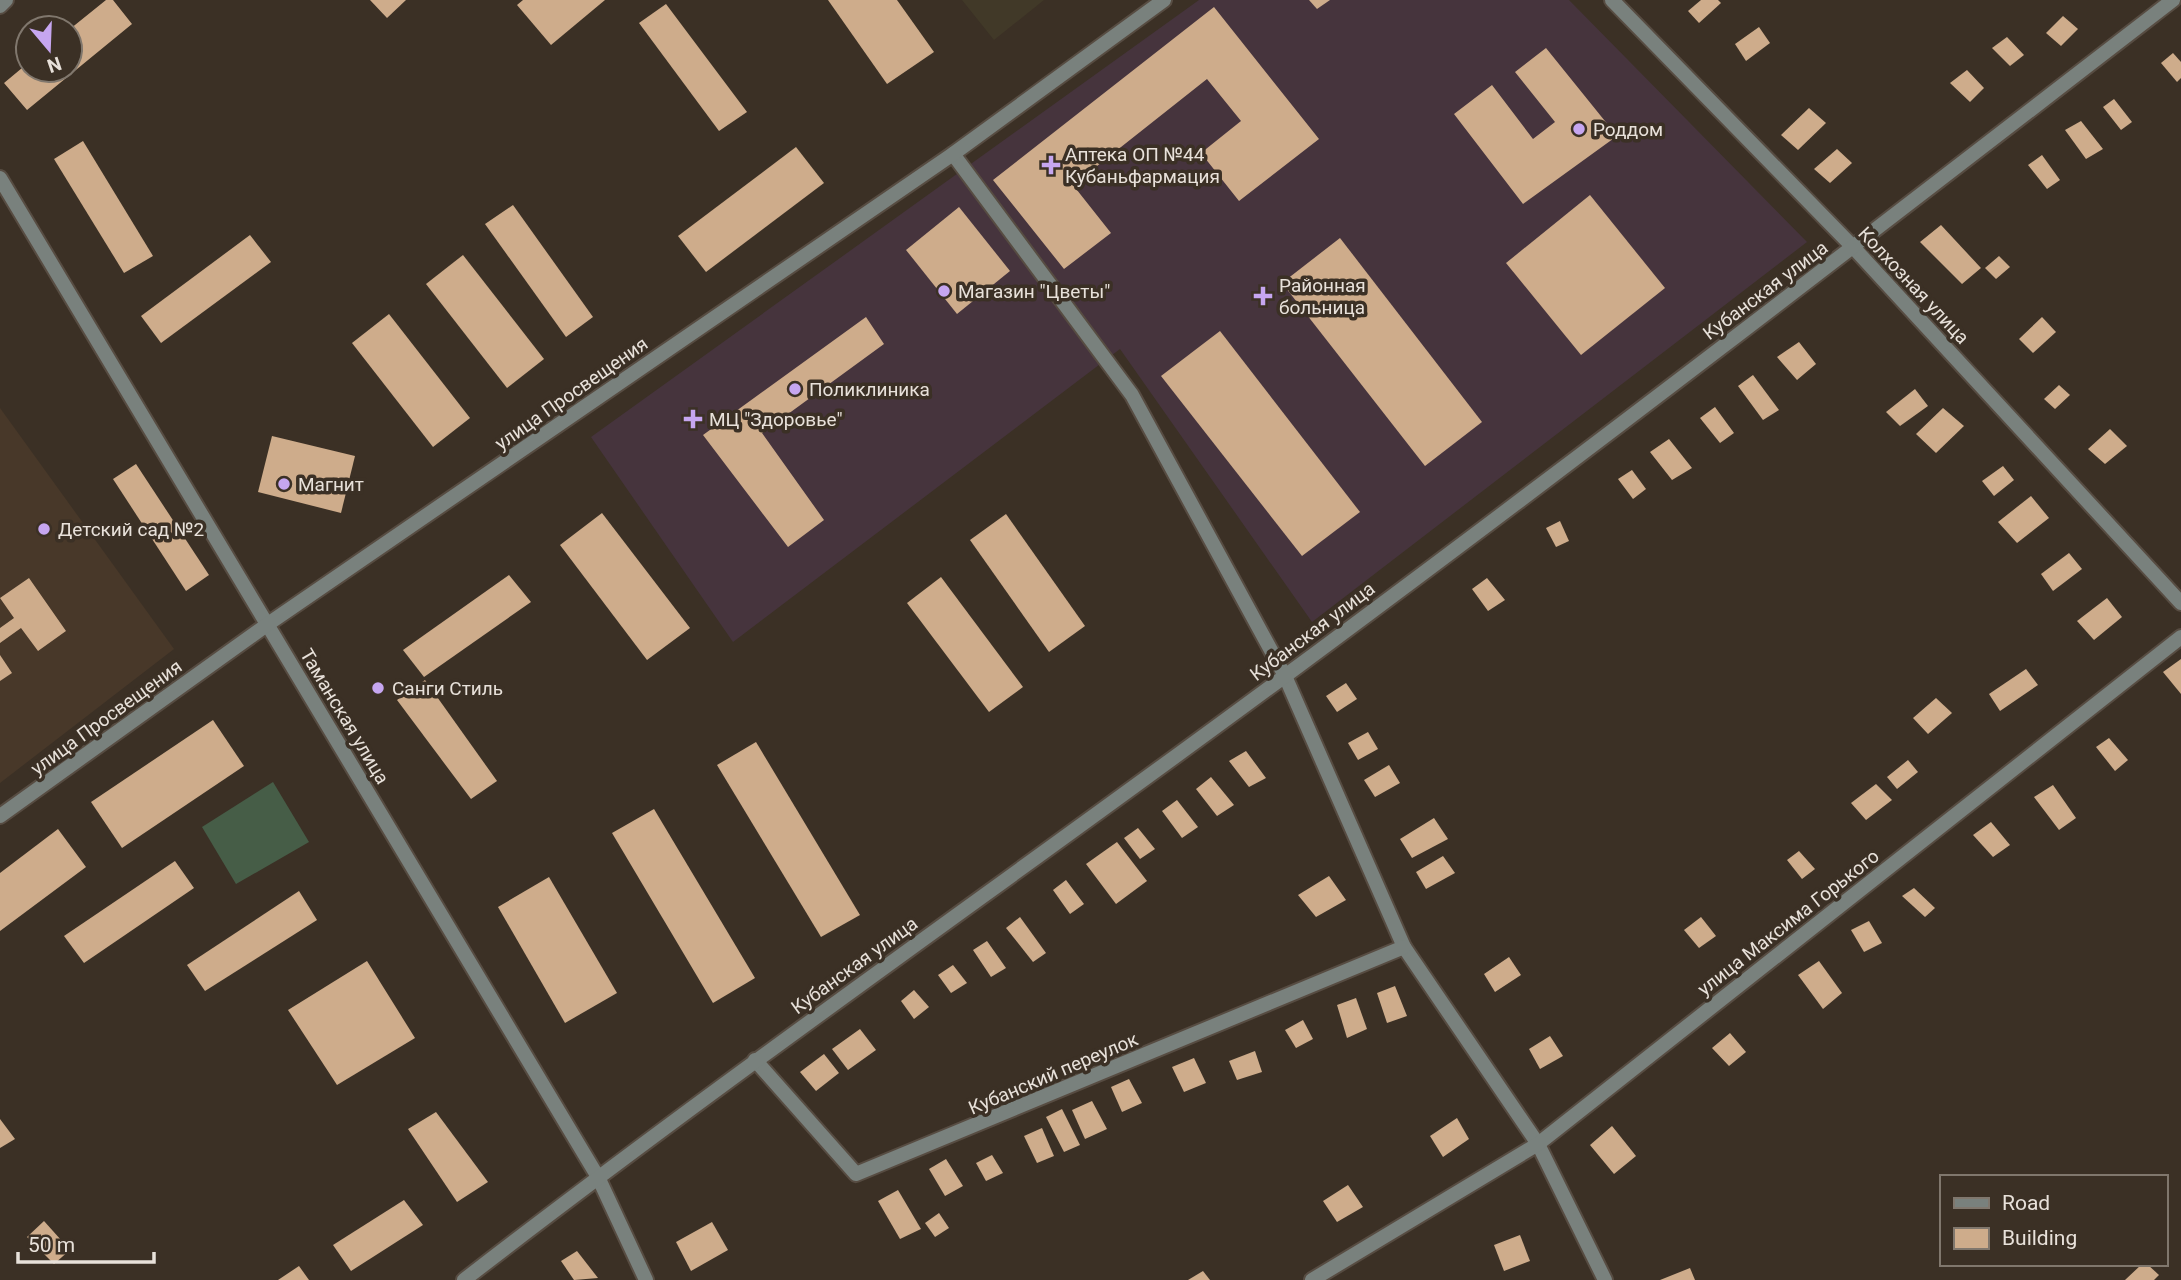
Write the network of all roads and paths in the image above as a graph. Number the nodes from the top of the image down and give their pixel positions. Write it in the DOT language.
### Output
graph roads {
  1 [pos="6,0"];
  2 [pos="1164,0"];
  3 [pos="1612,0"];
  4 [pos="2173,0"];
  5 [pos="0,6"];
  6 [pos="953,154"];
  7 [pos="0,178"];
  8 [pos="1853,247"];
  9 [pos="2181,603"];
  10 [pos="268,624"];
  11 [pos="2181,636"];
  12 [pos="1285,676"];
  13 [pos="0,816"];
  14 [pos="1404,947"];
  15 [pos="755,1060"];
  16 [pos="1538,1144"];
  17 [pos="598,1177"];
  18 [pos="464,1280"];
  19 [pos="646,1280"];
  20 [pos="1312,1280"];
  21 [pos="1605,1280"];
  1 -- 5 [label="street"];
  2 -- 6 [label="street, улица Просвещения"];
  3 -- 8 [label="street, Колхозная улица"];
  4 -- 8 [label="street, Кубанская улица"];
  6 -- 10 [label="street, улица Просвещения"];
  6 -- 12 [label="street"];
  7 -- 10 [label="street, Таманская улица"];
  8 -- 9 [label="street, Колхозная улица"];
  8 -- 12 [label="street, Кубанская улица"];
  10 -- 13 [label="street, улица Просвещения"];
  10 -- 17 [label="street, Таманская улица"];
  11 -- 16 [label="street, улица Максима Горького"];
  12 -- 14 [label="street"];
  12 -- 15 [label="street, Кубанская улица"];
  14 -- 15 [label="street, Кубанский переулок"];
  14 -- 16 [label="street"];
  15 -- 17 [label="street, Кубанская улица"];
  16 -- 20 [label="street, улица Максима Горького"];
  16 -- 21 [label="street"];
  17 -- 18 [label="street, Кубанская улица"];
  17 -- 19 [label="street, Таманская улица"];
}
